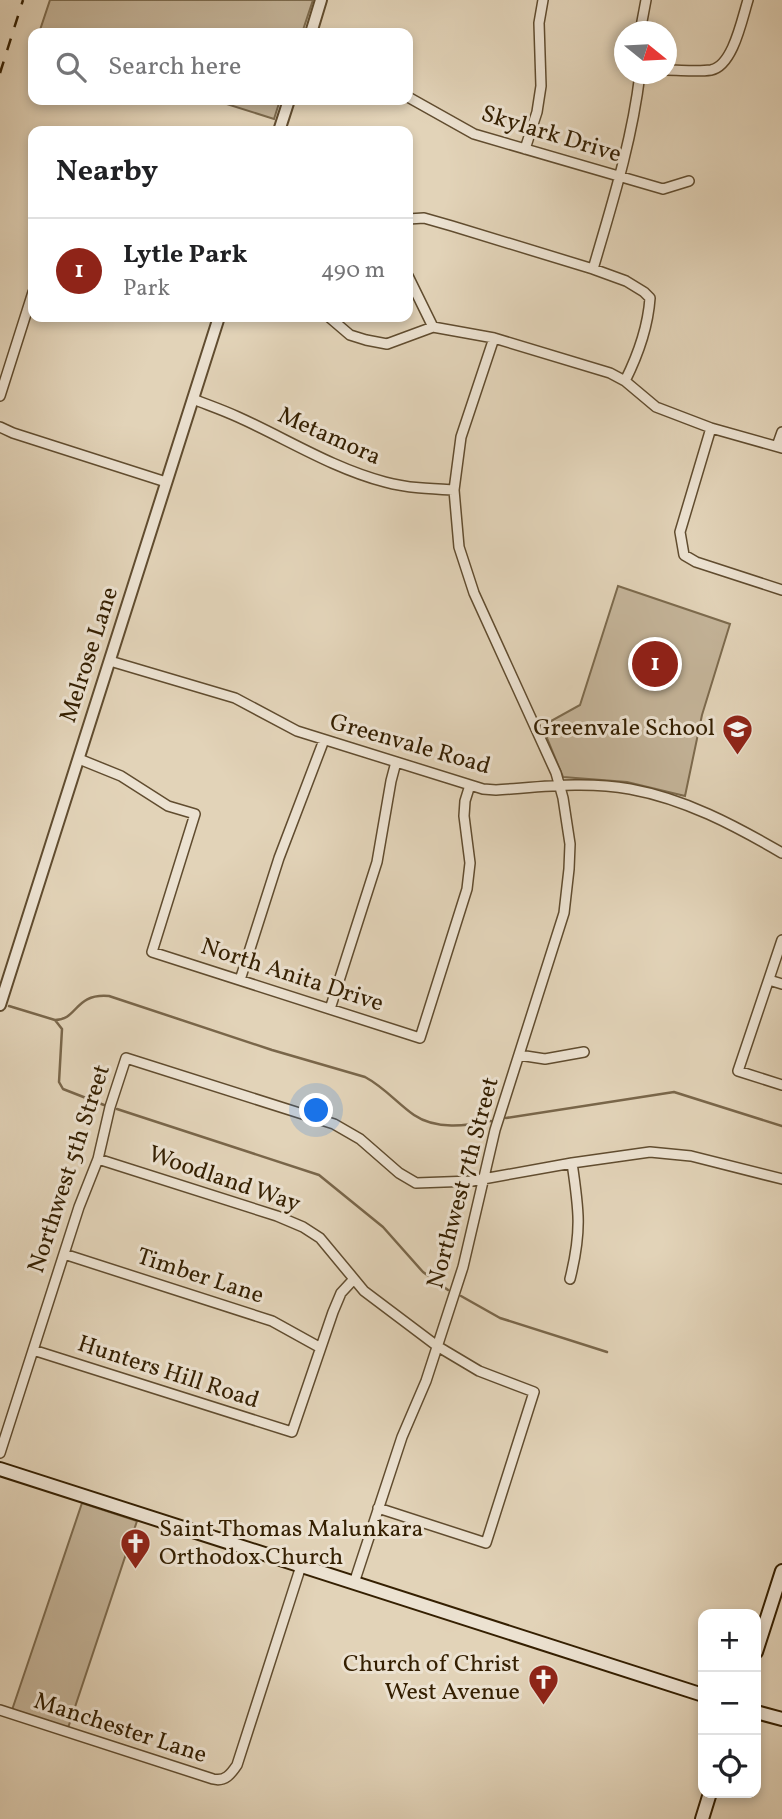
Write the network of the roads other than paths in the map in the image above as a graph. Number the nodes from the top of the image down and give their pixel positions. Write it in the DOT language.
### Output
graph roads {
  1 [pos="321,0"];
  2 [pos="543,0"];
  3 [pos="646,0"];
  4 [pos="748,0"];
  5 [pos="642,21"];
  6 [pos="313,28"];
  7 [pos="677,70"];
  8 [pos="639,84"];
  9 [pos="413,100"];
  10 [pos="287,105"];
  11 [pos="281,126"];
  12 [pos="525,149"];
  13 [pos="621,176"];
  14 [pos="689,181"];
  15 [pos="413,219"];
  16 [pos="593,269"];
  17 [pos="413,286"];
  18 [pos="28,308"];
  19 [pos="217,322"];
  20 [pos="335,322"];
  21 [pos="433,327"];
  22 [pos="494,338"];
  23 [pos="625,381"];
  24 [pos="0,396"];
  25 [pos="193,399"];
  26 [pos="0,426"];
  27 [pos="711,428"];
  28 [pos="782,432"];
  29 [pos="780,447"];
  30 [pos="166,482"];
  31 [pos="454,490"];
  32 [pos="782,590"];
  33 [pos="110,661"];
  34 [pos="324,740"];
  35 [pos="79,759"];
  36 [pos="397,762"];
  37 [pos="470,785"];
  38 [pos="559,785"];
  39 [pos="782,853"];
  40 [pos="782,940"];
  41 [pos="240,980"];
  42 [pos="769,980"];
  43 [pos="782,984"];
  44 [pos="0,1006"];
  45 [pos="330,1009"];
  46 [pos="584,1052"];
  47 [pos="519,1055"];
  48 [pos="782,1085"];
  49 [pos="98,1159"];
  50 [pos="572,1163"];
  51 [pos="484,1178"];
  52 [pos="782,1180"];
  53 [pos="64,1254"];
  54 [pos="570,1279"];
  55 [pos="353,1280"];
  56 [pos="437,1346"];
  57 [pos="319,1347"];
  58 [pos="33,1350"];
  59 [pos="0,1452"];
  60 [pos="0,1469"];
  61 [pos="378,1508"];
  62 [pos="301,1566"];
  63 [pos="782,1571"];
  64 [pos="354,1583"];
  65 [pos="761,1636"];
  66 [pos="698,1693"];
  67 [pos="0,1710"];
  68 [pos="761,1713"];
  69 [pos="782,1719"];
  70 [pos="708,1798"];
  71 [pos="702,1819"];
  1 -- 6 [label="street"];
  2 -- 12 [label="street"];
  3 -- 5 [label="street"];
  4 -- 7 [label="street"];
  8 -- 13 [label="street"];
  9 -- 12 [label="street, Skylark Drive"];
  10 -- 11 [label="street"];
  12 -- 13 [label="street, Skylark Drive"];
  13 -- 14 [label="street, Skylark Drive"];
  13 -- 16 [label="street"];
  15 -- 16 [label="street"];
  16 -- 23 [label="street"];
  17 -- 21 [label="street"];
  18 -- 24 [label="street"];
  19 -- 25 [label="street, Melrose Lane"];
  20 -- 21 [label="street"];
  21 -- 22 [label="street"];
  22 -- 23 [label="street"];
  22 -- 31 [label="street, Northwest 7th Street"];
  23 -- 27 [label="street"];
  25 -- 30 [label="street, Melrose Lane"];
  25 -- 31 [label="street, Metamora"];
  26 -- 30 [label="street"];
  27 -- 29 [label="street"];
  27 -- 32 [label="street"];
  28 -- 29 [label="street"];
  30 -- 33 [label="street, Melrose Lane"];
  31 -- 38 [label="street, Northwest 7th Street"];
  33 -- 34 [label="street, Greenvale Road"];
  33 -- 35 [label="street, Melrose Lane"];
  34 -- 36 [label="street, Greenvale Road"];
  34 -- 41 [label="street"];
  35 -- 41 [label="street, North Anita Drive"];
  35 -- 44 [label="street, Melrose Lane"];
  36 -- 37 [label="street, Greenvale Road"];
  36 -- 45 [label="street"];
  37 -- 38 [label="street, Greenvale Road"];
  37 -- 45 [label="street, North Anita Drive"];
  38 -- 39 [label="street, Greenvale Road"];
  38 -- 47 [label="street, Northwest 7th Street"];
  40 -- 42 [label="street"];
  41 -- 45 [label="street, North Anita Drive"];
  42 -- 43 [label="street"];
  42 -- 48 [label="street"];
  46 -- 47 [label="street"];
  47 -- 51 [label="street, Northwest 7th Street"];
  49 -- 51 [label="street, Northwest 5th Street"];
  49 -- 53 [label="street, Northwest 5th Street"];
  49 -- 55 [label="street, Woodland Way"];
  50 -- 51 [label="street"];
  50 -- 52 [label="street"];
  50 -- 54 [label="street"];
  51 -- 56 [label="street, Northwest 7th Street"];
  53 -- 57 [label="street, Timber Lane"];
  53 -- 58 [label="street, Northwest 5th Street"];
  55 -- 56 [label="street, Woodland Way"];
  55 -- 57 [label="street"];
  56 -- 61 [label="street, Northwest 7th Street"];
  56 -- 61 [label="street, Woodland Way"];
  57 -- 58 [label="street, Hunters Hill Road"];
  58 -- 59 [label="street, Northwest 5th Street"];
  60 -- 62 [label="main road"];
  61 -- 64 [label="street, Northwest 7th Street"];
  62 -- 64 [label="main road"];
  62 -- 67 [label="street, Manchester Lane"];
  63 -- 65 [label="main road"];
  64 -- 66 [label="main road"];
  68 -- 69 [label="main road"];
  70 -- 71 [label="main road"];
}
